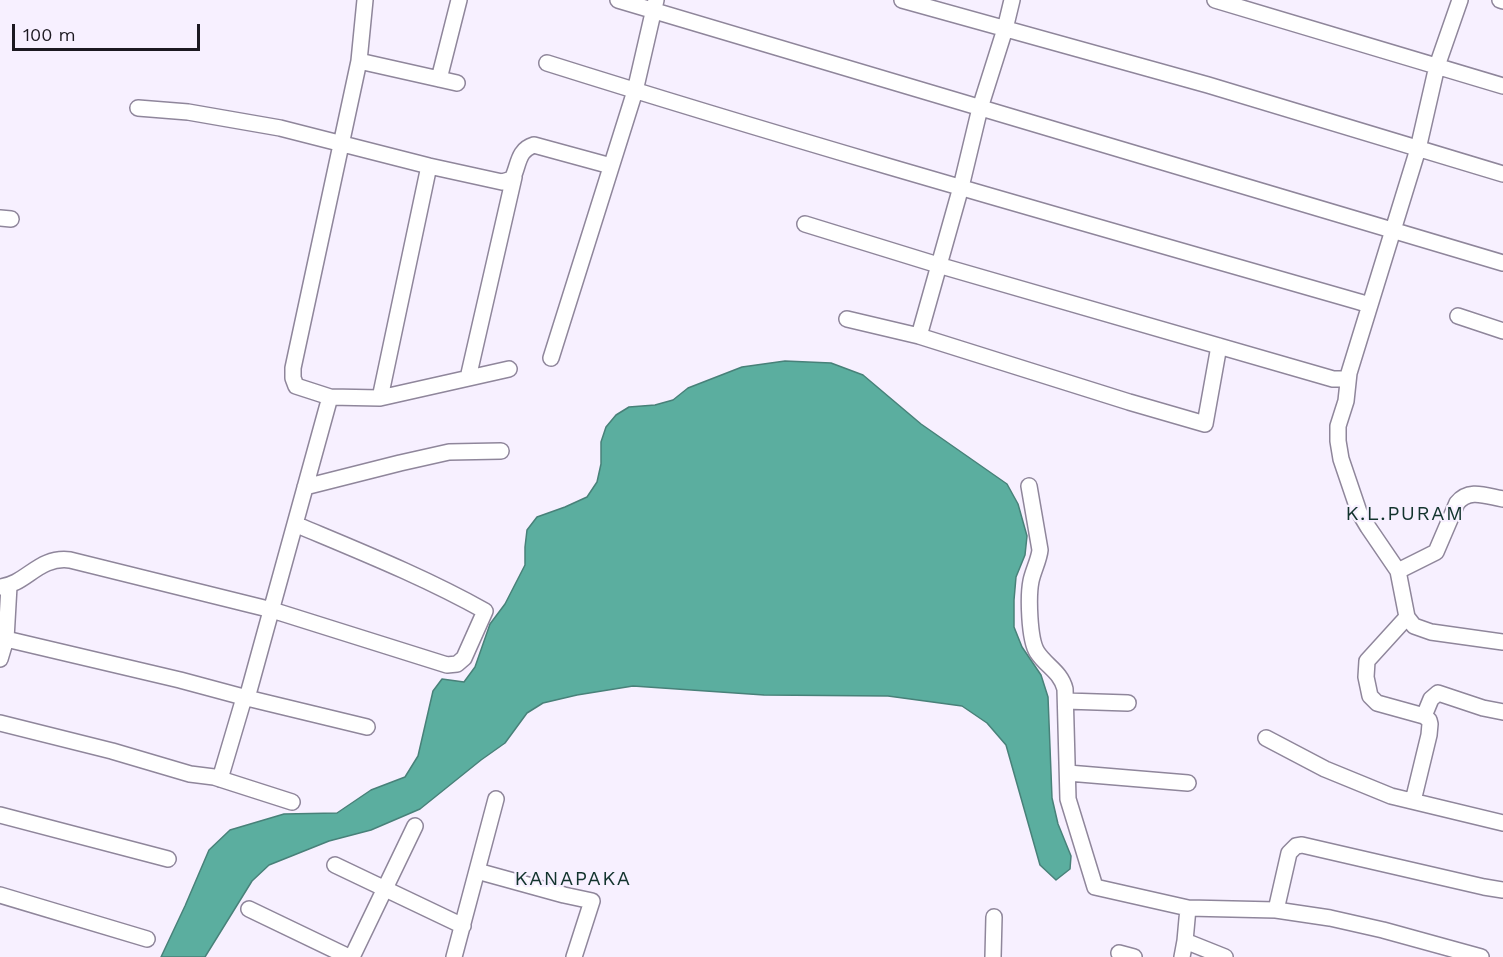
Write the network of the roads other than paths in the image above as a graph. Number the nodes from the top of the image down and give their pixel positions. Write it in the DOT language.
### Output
graph roads {
  1 [pos="365,0"];
  2 [pos="459,0"];
  3 [pos="618,0"];
  4 [pos="902,0"];
  5 [pos="1012,0"];
  6 [pos="1215,0"];
  7 [pos="1460,0"];
  8 [pos="655,5"];
  9 [pos="1005,29"];
  10 [pos="359,61"];
  11 [pos="547,63"];
  12 [pos="1437,66"];
  13 [pos="439,79"];
  14 [pos="457,83"];
  15 [pos="1503,86"];
  16 [pos="635,91"];
  17 [pos="138,108"];
  18 [pos="980,108"];
  19 [pos="341,144"];
  20 [pos="1418,149"];
  21 [pos="429,166"];
  22 [pos="611,166"];
  23 [pos="1503,174"];
  24 [pos="514,177"];
  25 [pos="961,187"];
  26 [pos="805,224"];
  27 [pos="1392,231"];
  28 [pos="1503,264"];
  29 [pos="938,265"];
  30 [pos="1370,305"];
  31 [pos="1458,316"];
  32 [pos="847,319"];
  33 [pos="1503,331"];
  34 [pos="919,336"];
  35 [pos="1219,346"];
  36 [pos="551,358"];
  37 [pos="509,369"];
  38 [pos="468,378"];
  39 [pos="1348,379"];
  40 [pos="330,397"];
  41 [pos="380,398"];
  42 [pos="501,451"];
  43 [pos="1029,486"];
  44 [pos="305,487"];
  45 [pos="1503,499"];
  46 [pos="302,527"];
  47 [pos="1398,572"];
  48 [pos="5,587"];
  49 [pos="272,610"];
  50 [pos="1407,617"];
  51 [pos="6,639"];
  52 [pos="1503,642"];
  53 [pos="0,659"];
  54 [pos="246,698"];
  55 [pos="1066,700"];
  56 [pos="1128,703"];
  57 [pos="1503,712"];
  58 [pos="1425,716"];
  59 [pos="0,723"];
  60 [pos="367,727"];
  61 [pos="1266,738"];
  62 [pos="1068,773"];
  63 [pos="220,779"];
  64 [pos="1188,783"];
  65 [pos="496,799"];
  66 [pos="1413,801"];
  67 [pos="292,802"];
  68 [pos="0,814"];
  69 [pos="1503,823"];
  70 [pos="415,826"];
  71 [pos="168,859"];
  72 [pos="335,865"];
  73 [pos="477,871"];
  74 [pos="385,889"];
  75 [pos="1503,890"];
  76 [pos="0,895"];
  77 [pos="1188,908"];
  78 [pos="249,909"];
  79 [pos="1276,910"];
  80 [pos="994,917"];
  81 [pos="463,926"];
  82 [pos="147,939"];
  83 [pos="1185,941"];
  84 [pos="351,957"];
  85 [pos="454,957"];
  86 [pos="574,957"];
  87 [pos="993,957"];
  88 [pos="1182,957"];
  89 [pos="1225,957"];
  90 [pos="1480,957"];
  1 -- 10 [label="street"];
  2 -- 13 [label="street"];
  3 -- 8 [label="street"];
  4 -- 9 [label="street"];
  5 -- 9 [label="street"];
  6 -- 12 [label="street"];
  7 -- 12 [label="street"];
  8 -- 16 [label="street"];
  8 -- 18 [label="street"];
  9 -- 18 [label="street"];
  9 -- 20 [label="street"];
  10 -- 13 [label="street"];
  10 -- 19 [label="street"];
  11 -- 16 [label="street"];
  12 -- 15 [label="street"];
  12 -- 20 [label="street"];
  13 -- 14 [label="street"];
  16 -- 22 [label="street"];
  16 -- 25 [label="street"];
  17 -- 19 [label="street"];
  18 -- 25 [label="street"];
  18 -- 27 [label="street"];
  19 -- 21 [label="street"];
  19 -- 40 [label="street"];
  20 -- 23 [label="street"];
  20 -- 27 [label="street"];
  21 -- 24 [label="street"];
  21 -- 41 [label="street"];
  22 -- 24 [label="street"];
  22 -- 36 [label="street"];
  24 -- 38 [label="street"];
  25 -- 29 [label="street"];
  25 -- 30 [label="street"];
  26 -- 29 [label="street"];
  27 -- 28 [label="street"];
  27 -- 30 [label="street"];
  29 -- 34 [label="street"];
  29 -- 35 [label="street"];
  30 -- 39 [label="street"];
  31 -- 33 [label="street"];
  32 -- 34 [label="street"];
  34 -- 35 [label="street"];
  35 -- 39 [label="street"];
  37 -- 38 [label="street"];
  38 -- 41 [label="street"];
  39 -- 47 [label="street"];
  40 -- 41 [label="street"];
  40 -- 44 [label="street"];
  42 -- 44 [label="street"];
  43 -- 55 [label="street"];
  44 -- 49 [label="street"];
  45 -- 47 [label="street"];
  46 -- 49 [label="street"];
  47 -- 50 [label="street"];
  48 -- 49 [label="street"];
  48 -- 51 [label="street"];
  49 -- 54 [label="street"];
  50 -- 52 [label="street"];
  50 -- 58 [label="street"];
  51 -- 53 [label="street"];
  51 -- 54 [label="street"];
  54 -- 60 [label="street"];
  54 -- 63 [label="street"];
  55 -- 56 [label="street"];
  55 -- 62 [label="street"];
  57 -- 58 [label="street"];
  58 -- 66 [label="street"];
  59 -- 63 [label="street"];
  61 -- 66 [label="street"];
  62 -- 64 [label="street"];
  62 -- 77 [label="street"];
  63 -- 67 [label="street"];
  65 -- 73 [label="street"];
  66 -- 69 [label="street"];
  68 -- 71 [label="street"];
  70 -- 74 [label="street"];
  72 -- 74 [label="street"];
  73 -- 81 [label="street"];
  73 -- 86 [label="street"];
  74 -- 81 [label="street"];
  74 -- 84 [label="street"];
  75 -- 79 [label="street"];
  76 -- 82 [label="street"];
  77 -- 79 [label="street"];
  77 -- 83 [label="street"];
  78 -- 84 [label="street"];
  79 -- 90 [label="street"];
  80 -- 87 [label="street"];
  81 -- 85 [label="street"];
  83 -- 88 [label="street"];
  83 -- 89 [label="street"];
}
